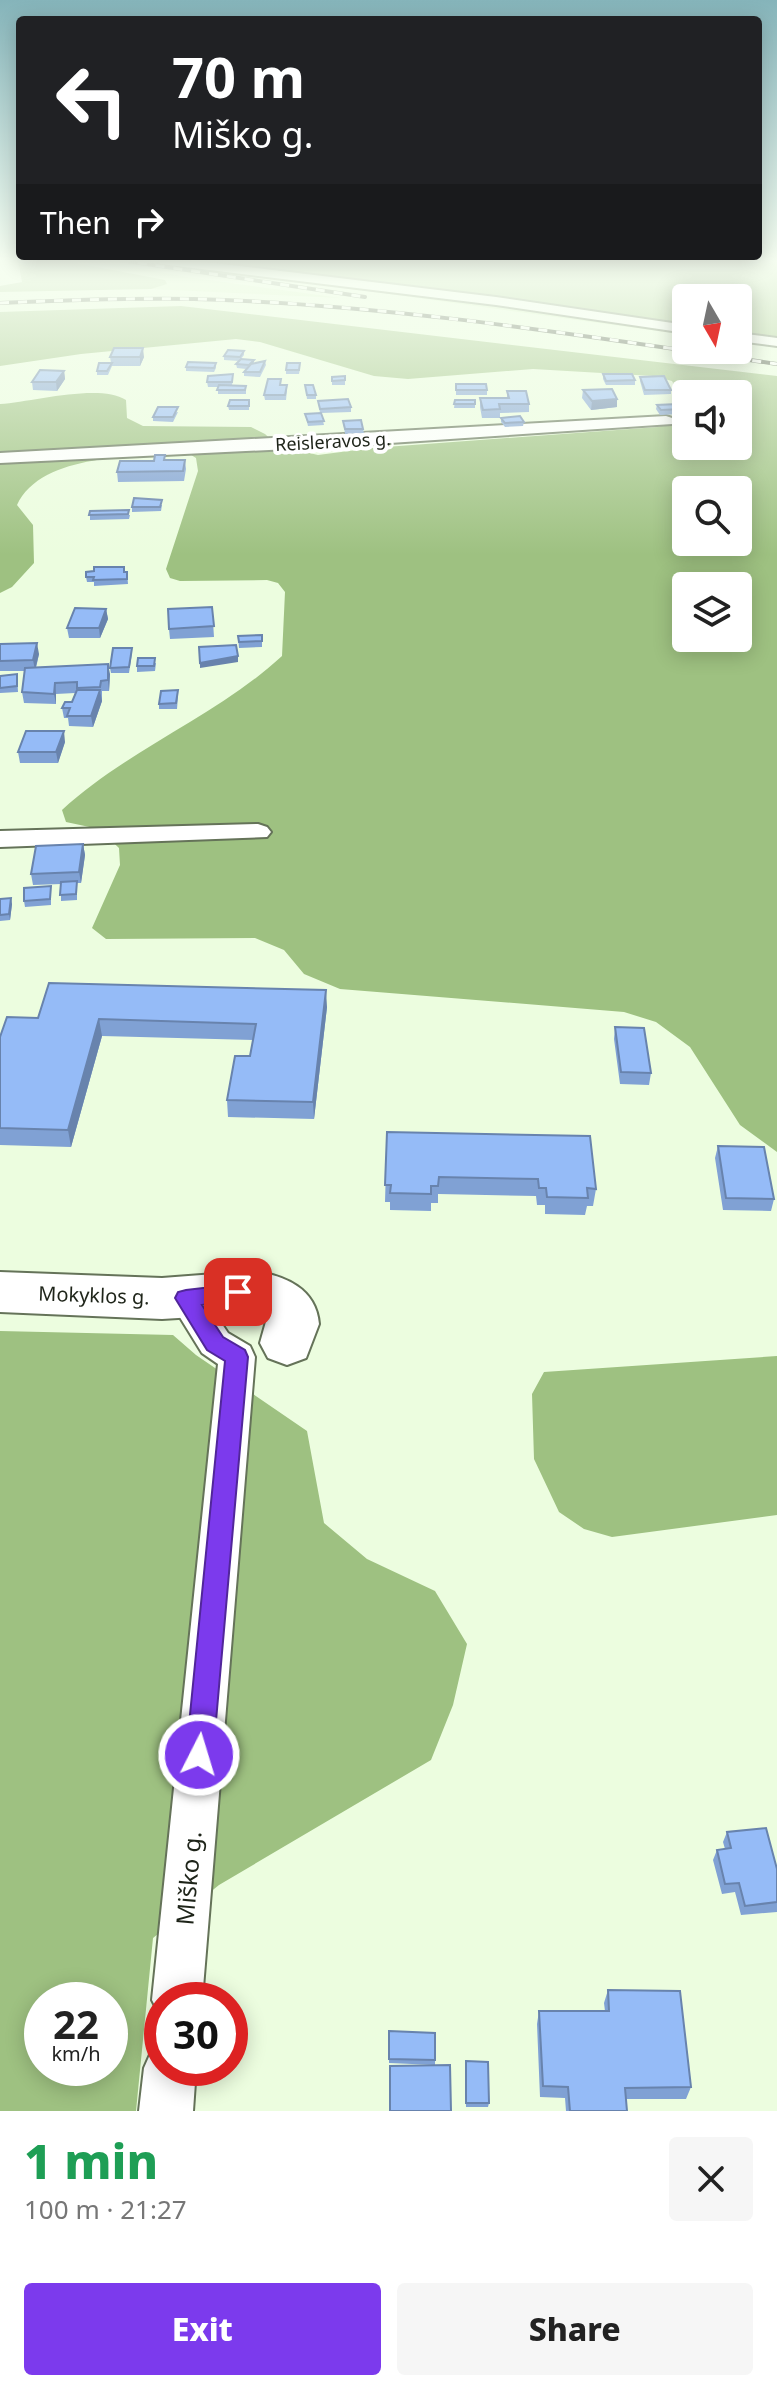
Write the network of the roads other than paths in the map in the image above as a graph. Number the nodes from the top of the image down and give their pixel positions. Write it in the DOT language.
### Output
graph roads {
  1 [pos="666,421"];
  2 [pos="0,458"];
  3 [pos="258,832"];
  4 [pos="0,839"];
  5 [pos="0,1292"];
  6 [pos="186,1298"];
  7 [pos="287,1343"];
  8 [pos="237,1357"];
  9 [pos="179,1982"];
  10 [pos="168,2086"];
  11 [pos="166,2111"];
  1 -- 2 [label="street, Reisleravos g."];
  3 -- 4 [label="street"];
  5 -- 6 [label="main road, Mokyklos g."];
  6 -- 7 [label="main road, Mokyklos g."];
  6 -- 8 [label="street"];
  7 -- 8 [label="street"];
  8 -- 9 [label="street, Miško g."];
  10 -- 11 [label="street"];
}
